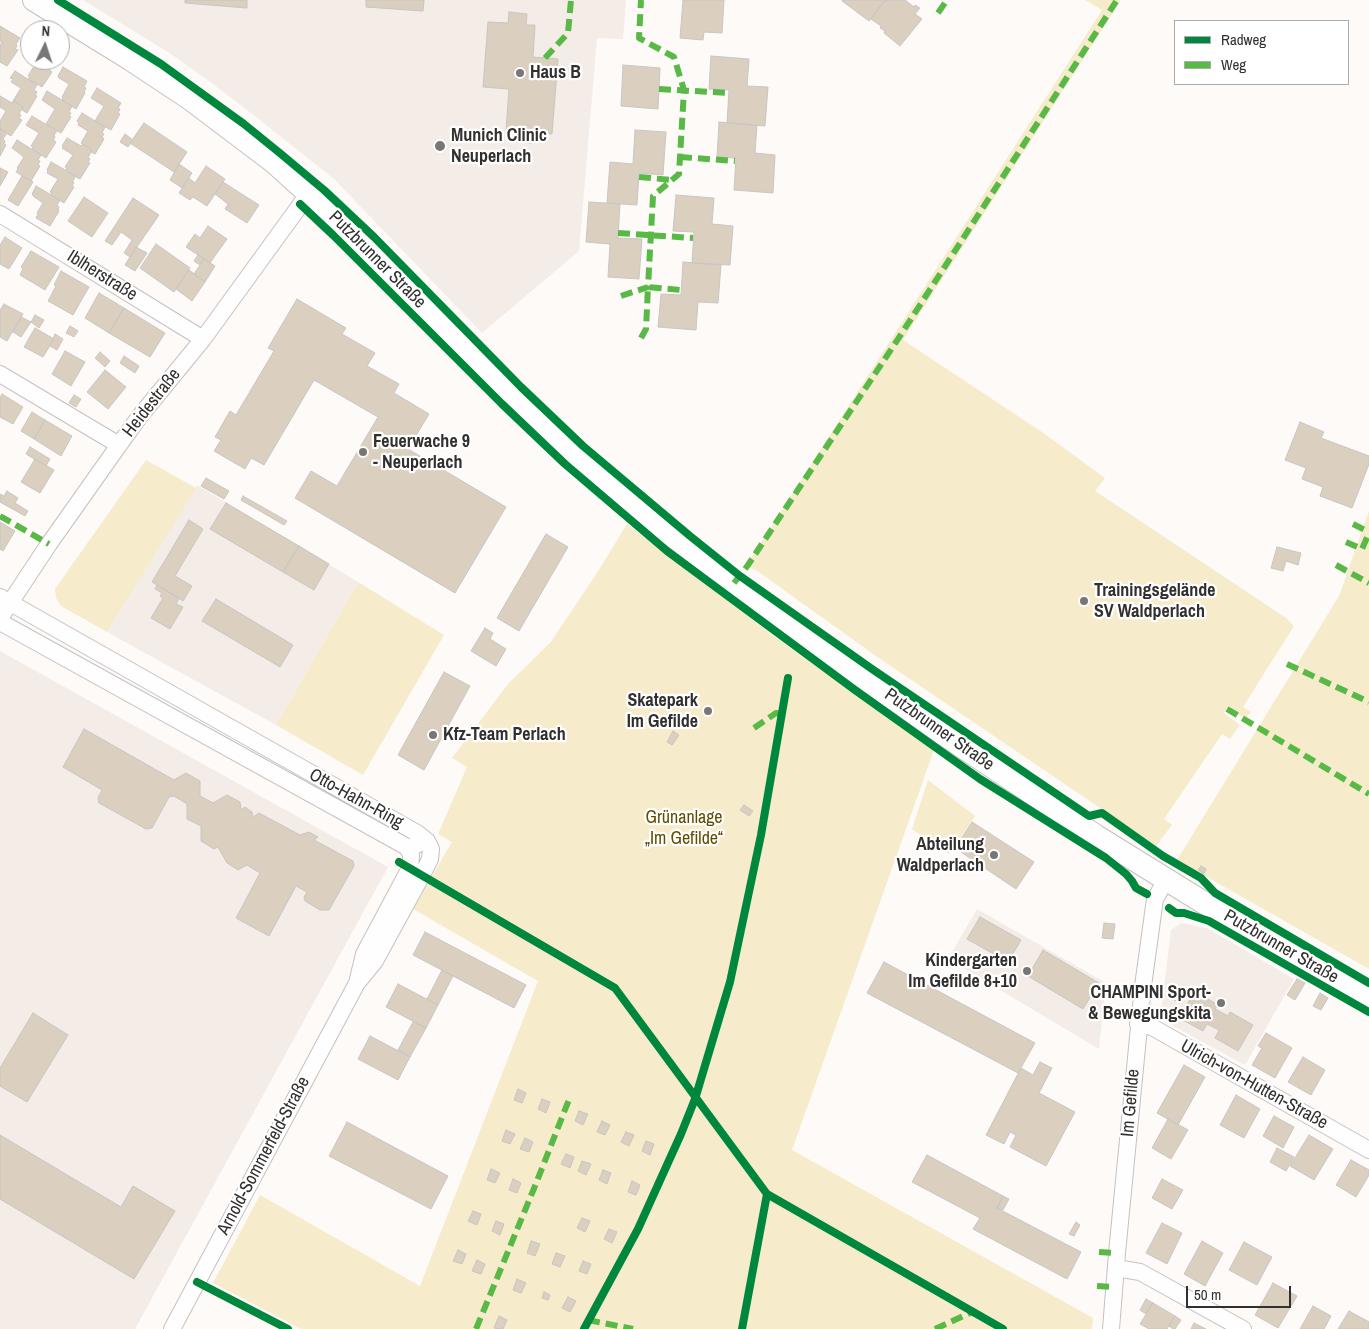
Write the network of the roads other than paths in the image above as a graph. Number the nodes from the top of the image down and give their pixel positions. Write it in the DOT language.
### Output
graph roads {
  1 [pos="34,0"];
  2 [pos="309,193"];
  3 [pos="0,214"];
  4 [pos="203,339"];
  5 [pos="0,374"];
  6 [pos="119,445"];
  7 [pos="5,600"];
  8 [pos="0,618"];
  9 [pos="0,622"];
  10 [pos="417,833"];
  11 [pos="407,847"];
  12 [pos="1166,880"];
  13 [pos="357,983"];
  14 [pos="1369,997"];
  15 [pos="1138,1024"];
  16 [pos="1369,1150"];
  17 [pos="1116,1268"];
  18 [pos="172,1329"];
  19 [pos="1111,1329"];
  20 [pos="1243,1329"];
  1 -- 2 [label="main road, Putzbrunner Straße"];
  2 -- 4 [label="street, Heidestraße"];
  2 -- 12 [label="main road, Putzbrunner Straße"];
  3 -- 4 [label="street, Iblherstraße"];
  4 -- 6 [label="street, Heidestraße"];
  5 -- 6 [label="street"];
  6 -- 7 [label="street, Heidestraße"];
  7 -- 8 [label="street, Heidestraße"];
  7 -- 10 [label="street, Otto-Hahn-Ring"];
  9 -- 11 [label="street, Otto-Hahn-Ring"];
  10 -- 11 [label="street, Otto-Hahn-Ring"];
  10 -- 13 [label="street, Arnold-Sommerfeld-Straße"];
  11 -- 13 [label="street, Arnold-Sommerfeld-Straße"];
  12 -- 14 [label="main road, Putzbrunner Straße"];
  12 -- 15 [label="street, Im Gefilde"];
  13 -- 18 [label="street, Arnold-Sommerfeld-Straße"];
  15 -- 16 [label="street, Ulrich-von-Hutten-Straße"];
  15 -- 17 [label="street, Im Gefilde"];
  17 -- 19 [label="street, Im Gefilde"];
  17 -- 20 [label="street"];
}
